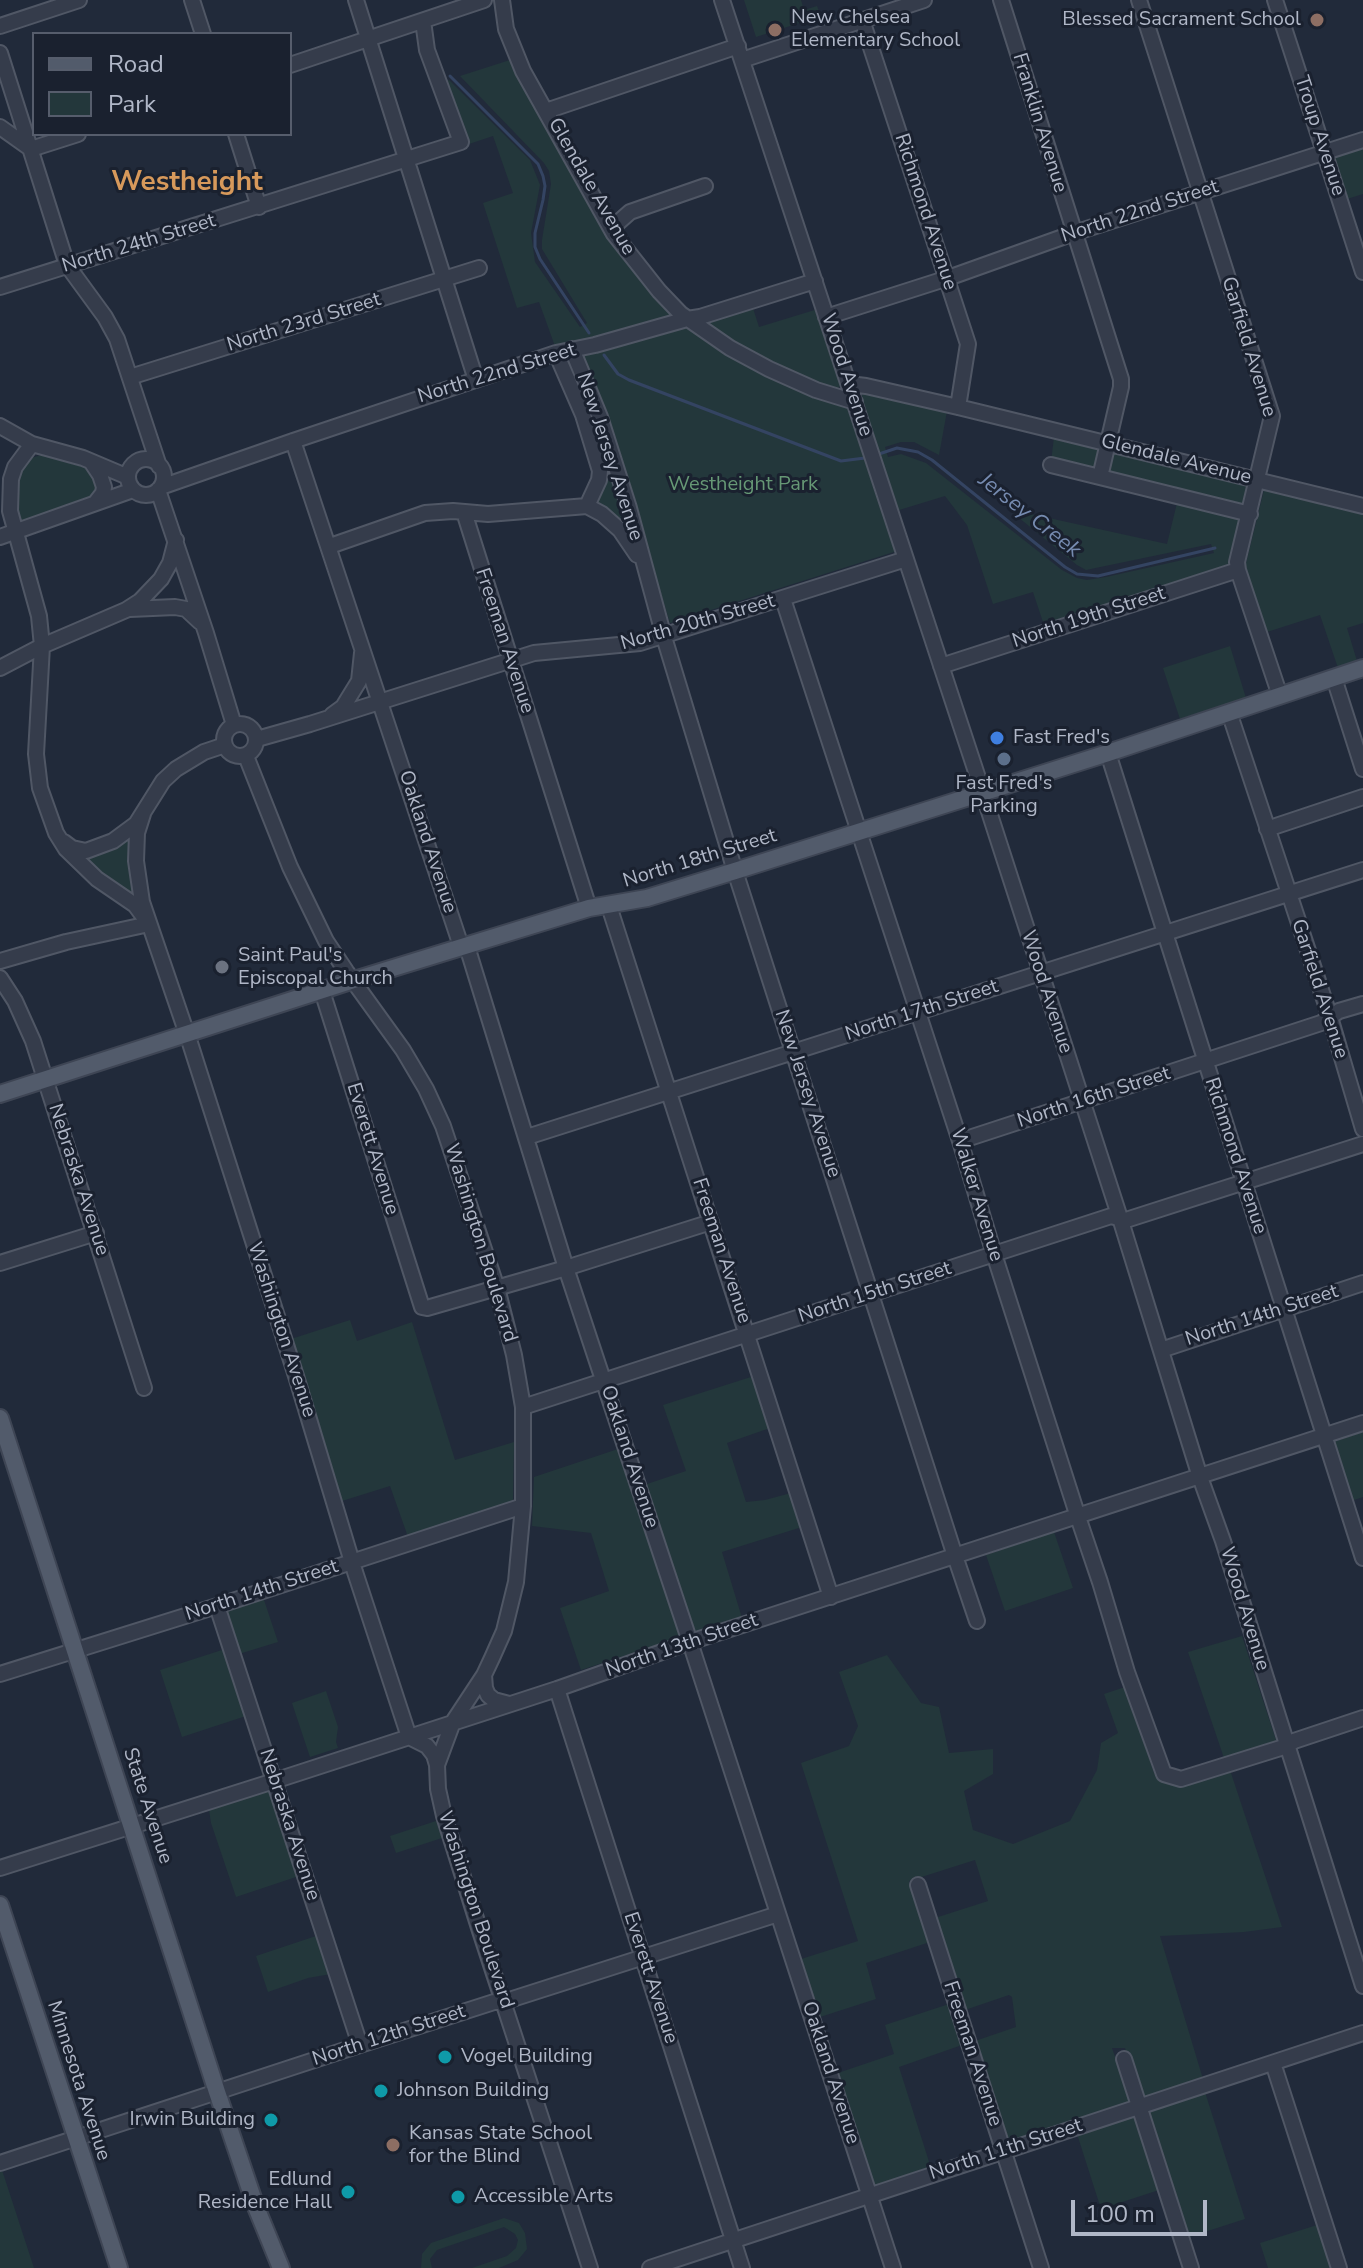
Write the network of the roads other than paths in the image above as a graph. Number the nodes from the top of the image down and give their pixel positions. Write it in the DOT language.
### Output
graph roads {
  1 [pos="79,0"];
  2 [pos="192,0"];
  3 [pos="356,0"];
  4 [pos="502,0"];
  5 [pos="722,0"];
  6 [pos="924,0"];
  7 [pos="1001,0"];
  8 [pos="1139,0"];
  9 [pos="1275,0"];
  10 [pos="477,1"];
  11 [pos="862,20"];
  12 [pos="423,21"];
  13 [pos="0,26"];
  14 [pos="202,32"];
  15 [pos="368,39"];
  16 [pos="0,53"];
  17 [pos="740,53"];
  18 [pos="292,64"];
  19 [pos="8,77"];
  20 [pos="0,96"];
  21 [pos="546,111"];
  22 [pos="0,127"];
  23 [pos="72,136"];
  24 [pos="237,136"];
  25 [pos="1363,140"];
  26 [pos="31,149"];
  27 [pos="1324,153"];
  28 [pos="407,160"];
  29 [pos="705,186"];
  30 [pos="1200,193"];
  31 [pos="259,207"];
  32 [pos="612,228"];
  33 [pos="1074,233"];
  34 [pos="67,265"];
  35 [pos="479,268"];
  36 [pos="1363,272"];
  37 [pos="948,278"];
  38 [pos="443,279"];
  39 [pos="815,281"];
  40 [pos="0,287"];
  41 [pos="826,317"];
  42 [pos="687,319"];
  43 [pos="572,349"];
  44 [pos="556,353"];
  45 [pos="130,377"];
  46 [pos="476,380"];
  47 [pos="849,384"];
  48 [pos="855,402"];
  49 [pos="958,407"];
  50 [pos="0,426"];
  51 [pos="293,441"];
  52 [pos="32,444"];
  53 [pos="1108,444"];
  54 [pos="88,461"];
  55 [pos="1051,465"];
  56 [pos="1100,477"];
  57 [pos="145,479"];
  58 [pos="1258,480"];
  59 [pos="96,502"];
  60 [pos="587,506"];
  61 [pos="1363,506"];
  62 [pos="464,512"];
  63 [pos="1250,514"];
  64 [pos="173,532"];
  65 [pos="7,535"];
  66 [pos="330,546"];
  67 [pos="906,559"];
  68 [pos="644,565"];
  69 [pos="1238,570"];
  70 [pos="783,599"];
  71 [pos="126,610"];
  72 [pos="206,633"];
  73 [pos="664,637"];
  74 [pos="42,646"];
  75 [pos="361,648"];
  76 [pos="510,659"];
  77 [pos="941,666"];
  78 [pos="0,668"];
  79 [pos="1363,668"];
  80 [pos="1334,678"];
  81 [pos="1280,696"];
  82 [pos="381,702"];
  83 [pos="1229,712"];
  84 [pos="310,724"];
  85 [pos="234,725"];
  86 [pos="257,739"];
  87 [pos="225,745"];
  88 [pos="1108,753"];
  89 [pos="246,756"];
  90 [pos="1363,769"];
  91 [pos="983,793"];
  92 [pos="1363,797"];
  93 [pos="143,814"];
  94 [pos="1267,829"];
  95 [pos="858,832"];
  96 [pos="56,833"];
  97 [pos="1363,870"];
  98 [pos="735,871"];
  99 [pos="1288,894"];
  100 [pos="609,906"];
  101 [pos="589,908"];
  102 [pos="149,924"];
  103 [pos="1165,935"];
  104 [pos="464,946"];
  105 [pos="0,961"];
  106 [pos="1040,973"];
  107 [pos="0,978"];
  108 [pos="354,980"];
  109 [pos="322,991"];
  110 [pos="1363,1004"];
  111 [pos="917,1012"];
  112 [pos="1330,1017"];
  113 [pos="187,1033"];
  114 [pos="793,1052"];
  115 [pos="1205,1063"];
  116 [pos="46,1079"];
  117 [pos="670,1092"];
  118 [pos="0,1094"];
  119 [pos="1082,1102"];
  120 [pos="1363,1129"];
  121 [pos="527,1137"];
  122 [pos="960,1141"];
  123 [pos="1363,1144"];
  124 [pos="1243,1182"];
  125 [pos="1120,1218"];
  126 [pos="711,1222"];
  127 [pos="96,1233"];
  128 [pos="994,1254"];
  129 [pos="0,1263"];
  130 [pos="566,1268"];
  131 [pos="1363,1283"];
  132 [pos="497,1288"];
  133 [pos="871,1295"];
  134 [pos="1284,1310"];
  135 [pos="747,1334"];
  136 [pos="1161,1350"];
  137 [pos="604,1381"];
  138 [pos="144,1388"];
  139 [pos="523,1407"];
  140 [pos="0,1418"];
  141 [pos="1363,1423"];
  142 [pos="1324,1436"];
  143 [pos="1200,1477"];
  144 [pos="523,1506"];
  145 [pos="1078,1517"];
  146 [pos="955,1556"];
  147 [pos="1363,1558"];
  148 [pos="353,1561"];
  149 [pos="831,1597"];
  150 [pos="217,1606"];
  151 [pos="977,1621"];
  152 [pos="690,1642"];
  153 [pos="75,1649"];
  154 [pos="0,1674"];
  155 [pos="484,1675"];
  156 [pos="557,1689"];
  157 [pos="509,1704"];
  158 [pos="1363,1718"];
  159 [pos="453,1722"];
  160 [pos="409,1737"];
  161 [pos="1287,1746"];
  162 [pos="437,1765"];
  163 [pos="274,1781"];
  164 [pos="132,1825"];
  165 [pos="0,1868"];
  166 [pos="918,1885"];
  167 [pos="0,1905"];
  168 [pos="778,1914"];
  169 [pos="644,1957"];
  170 [pos="1363,1986"];
  171 [pos="503,2002"];
  172 [pos="1363,2033"];
  173 [pos="360,2045"];
  174 [pos="1124,2059"];
  175 [pos="1273,2063"];
  176 [pos="217,2092"];
  177 [pos="1138,2107"];
  178 [pos="76,2139"];
  179 [pos="1003,2150"];
  180 [pos="0,2163"];
  181 [pos="869,2195"];
  182 [pos="256,2207"];
  183 [pos="733,2239"];
  184 [pos="119,2268"];
  185 [pos="268,2268"];
  186 [pos="281,2268"];
  187 [pos="590,2268"];
  188 [pos="650,2268"];
  189 [pos="742,2268"];
  190 [pos="893,2268"];
  191 [pos="1041,2268"];
  192 [pos="1191,2268"];
  193 [pos="1339,2268"];
  1 -- 13 [label="street"];
  2 -- 14 [label="street"];
  3 -- 15 [label="street"];
  4 -- 21 [label="street, Glendale Avenue"];
  5 -- 17 [label="street, Wood Avenue"];
  6 -- 11 [label="street"];
  7 -- 33 [label="street, Franklin Avenue"];
  8 -- 30 [label="street, Garfield Avenue"];
  9 -- 27 [label="street, Troup Avenue"];
  10 -- 12 [label="street"];
  11 -- 17 [label="street"];
  11 -- 37 [label="street, Richmond Avenue"];
  12 -- 15 [label="street"];
  12 -- 28 [label="street, North 24th Street"];
  15 -- 18 [label="street"];
  15 -- 28 [label="street"];
  16 -- 19 [label="street"];
  17 -- 21 [label="street"];
  17 -- 39 [label="street, Wood Avenue"];
  19 -- 20 [label="street"];
  19 -- 26 [label="street"];
  21 -- 32 [label="street, Glendale Avenue"];
  22 -- 26 [label="street"];
  23 -- 26 [label="street"];
  24 -- 31 [label="street"];
  25 -- 27 [label="street, North 22nd Street"];
  26 -- 34 [label="street"];
  27 -- 30 [label="street, North 22nd Street"];
  27 -- 36 [label="street, Troup Avenue"];
  28 -- 31 [label="street, North 24th Street"];
  28 -- 38 [label="street"];
  29 -- 32 [label="street"];
  30 -- 33 [label="street, North 22nd Street"];
  30 -- 58 [label="street, Garfield Avenue"];
  31 -- 34 [label="street, North 24th Street"];
  32 -- 42 [label="street, Glendale Avenue"];
  33 -- 37 [label="street, North 22nd Street"];
  33 -- 53 [label="street, Franklin Avenue"];
  34 -- 40 [label="street, North 24th Street"];
  34 -- 45 [label="street"];
  35 -- 38 [label="street, North 23rd Street"];
  37 -- 41 [label="street, North 22nd Street"];
  37 -- 49 [label="street, Richmond Avenue"];
  38 -- 45 [label="street, North 23rd Street"];
  38 -- 46 [label="street"];
  39 -- 41 [label="street, Wood Avenue"];
  39 -- 42 [label="street, North 22nd Street"];
  41 -- 47 [label="street, Wood Avenue"];
  42 -- 43 [label="street, North 22nd Street"];
  42 -- 48 [label="street, Glendale Avenue"];
  43 -- 44 [label="street, North 22nd Street"];
  43 -- 68 [label="street, New Jersey Avenue"];
  44 -- 46 [label="street, North 22nd Street"];
  44 -- 60 [label="street, New Jersey Avenue"];
  45 -- 57 [label="street"];
  46 -- 51 [label="street, North 22nd Street"];
  47 -- 48 [label="street, Wood Avenue"];
  47 -- 49 [label="street, Glendale Avenue"];
  48 -- 67 [label="street, Wood Avenue"];
  49 -- 53 [label="street, Glendale Avenue"];
  50 -- 52 [label="street"];
  51 -- 57 [label="street, North 22nd Street"];
  51 -- 66 [label="street, Oakland Avenue"];
  52 -- 54 [label="street"];
  52 -- 65 [label="street, Washington Avenue"];
  53 -- 56 [label="street, Franklin Avenue"];
  53 -- 58 [label="street, Glendale Avenue"];
  54 -- 57 [label="street"];
  54 -- 59 [label="street"];
  55 -- 56 [label="street, Glendale Avenue"];
  56 -- 63 [label="street, Glendale Avenue"];
  57 -- 59 [label="street, North 22nd Street"];
  57 -- 64 [label="street"];
  58 -- 61 [label="street, Glendale Avenue"];
  58 -- 63 [label="street, Garfield Avenue"];
  59 -- 65 [label="street, North 22nd Street"];
  60 -- 62 [label="street"];
  60 -- 68 [label="street, New Jersey Avenue"];
  62 -- 66 [label="street"];
  62 -- 76 [label="street, Freeman Avenue"];
  63 -- 69 [label="street, Garfield Avenue"];
  64 -- 71 [label="street"];
  64 -- 72 [label="street"];
  65 -- 74 [label="street, Washington Avenue"];
  66 -- 75 [label="street, Oakland Avenue"];
  67 -- 70 [label="street, North 20th Street"];
  67 -- 77 [label="street, Wood Avenue"];
  68 -- 73 [label="street, New Jersey Avenue"];
  69 -- 77 [label="street, North 19th Street"];
  69 -- 81 [label="street, Garfield Avenue"];
  70 -- 73 [label="street, North 20th Street"];
  70 -- 95 [label="street, Walker Avenue"];
  71 -- 72 [label="street"];
  71 -- 74 [label="street"];
  72 -- 85 [label="street"];
  73 -- 76 [label="street, North 20th Street"];
  73 -- 98 [label="street, New Jersey Avenue"];
  74 -- 78 [label="street"];
  74 -- 96 [label="street, Washington Avenue"];
  75 -- 82 [label="street, Oakland Avenue"];
  75 -- 84 [label="street, Oakland Avenue"];
  76 -- 82 [label="street, North 20th Street"];
  76 -- 101 [label="street, Freeman Avenue"];
  77 -- 91 [label="street, Wood Avenue"];
  79 -- 80 [label="main road, North 18th Street"];
  80 -- 81 [label="main road, North 18th Street"];
  80 -- 90 [label="street"];
  81 -- 83 [label="main road, North 18th Street"];
  82 -- 84 [label="street, North 20th Street"];
  82 -- 104 [label="street, Oakland Avenue"];
  83 -- 88 [label="main road, North 18th Street"];
  83 -- 94 [label="street, Garfield Avenue"];
  84 -- 86 [label="street, North 20th Street"];
  85 -- 86 [label="street"];
  85 -- 87 [label="street"];
  86 -- 89 [label="street"];
  87 -- 89 [label="street"];
  87 -- 93 [label="street"];
  88 -- 91 [label="main road, North 18th Street"];
  88 -- 103 [label="street, Richmond Avenue"];
  89 -- 108 [label="street, Washington Boulevard"];
  91 -- 95 [label="main road, North 18th Street"];
  91 -- 106 [label="street, Wood Avenue"];
  92 -- 94 [label="street"];
  93 -- 96 [label="street"];
  93 -- 102 [label="street, Washington Avenue"];
  94 -- 99 [label="street, Garfield Avenue"];
  95 -- 98 [label="main road, North 18th Street"];
  95 -- 111 [label="street, Walker Avenue"];
  96 -- 102 [label="street, Washington Avenue"];
  97 -- 99 [label="street, North 17th Street"];
  98 -- 100 [label="main road, North 18th Street"];
  98 -- 114 [label="street, New Jersey Avenue"];
  99 -- 103 [label="street, North 17th Street"];
  99 -- 112 [label="street, Garfield Avenue"];
  100 -- 101 [label="main road, North 18th Street"];
  100 -- 117 [label="street, Freeman Avenue"];
  101 -- 104 [label="main road, North 18th Street"];
  102 -- 105 [label="street"];
  102 -- 113 [label="street, Washington Avenue"];
  103 -- 106 [label="street, North 17th Street"];
  103 -- 115 [label="street, Richmond Avenue"];
  104 -- 108 [label="main road, North 18th Street"];
  104 -- 121 [label="street, Oakland Avenue"];
  106 -- 111 [label="street, North 17th Street"];
  106 -- 119 [label="street, Wood Avenue"];
  107 -- 116 [label="street, Nebraska Avenue"];
  108 -- 109 [label="main road, North 18th Street"];
  108 -- 132 [label="street, Washington Boulevard"];
  109 -- 113 [label="main road, North 18th Street"];
  109 -- 132 [label="street, Everett Avenue"];
  110 -- 112 [label="street, North 16th Street"];
  111 -- 114 [label="street, North 17th Street"];
  111 -- 122 [label="street, Walker Avenue"];
  112 -- 115 [label="street, North 16th Street"];
  112 -- 120 [label="street, Garfield Avenue"];
  113 -- 116 [label="main road, North 18th Street"];
  113 -- 148 [label="street, Washington Avenue"];
  114 -- 117 [label="street, North 17th Street"];
  114 -- 133 [label="street, New Jersey Avenue"];
  115 -- 119 [label="street, North 16th Street"];
  115 -- 124 [label="street, Richmond Avenue"];
  116 -- 118 [label="main road, North 18th Street"];
  116 -- 127 [label="street, Nebraska Avenue"];
  117 -- 121 [label="street, North 17th Street"];
  117 -- 126 [label="street, Freeman Avenue"];
  119 -- 122 [label="street, North 16th Street"];
  119 -- 125 [label="street, Wood Avenue"];
  121 -- 130 [label="street, Oakland Avenue"];
  122 -- 128 [label="street, Walker Avenue"];
  123 -- 124 [label="street, North 15th Street"];
  124 -- 125 [label="street, North 15th Street"];
  124 -- 134 [label="street, Richmond Avenue"];
  125 -- 128 [label="street, North 15th Street"];
  125 -- 136 [label="street, Wood Avenue"];
  126 -- 130 [label="street"];
  126 -- 135 [label="street, Freeman Avenue"];
  127 -- 129 [label="street"];
  127 -- 138 [label="street, Nebraska Avenue"];
  128 -- 133 [label="street, North 15th Street"];
  128 -- 145 [label="street, Walker Avenue"];
  130 -- 132 [label="street"];
  130 -- 137 [label="street, Oakland Avenue"];
  131 -- 134 [label="street, North 14th Street"];
  132 -- 139 [label="street, Washington Boulevard"];
  133 -- 135 [label="street, North 15th Street"];
  133 -- 146 [label="street, New Jersey Avenue"];
  134 -- 136 [label="street, North 14th Street"];
  134 -- 142 [label="street, Richmond Avenue"];
  135 -- 137 [label="street, North 15th Street"];
  135 -- 149 [label="street, Freeman Avenue"];
  136 -- 143 [label="street, Wood Avenue"];
  137 -- 139 [label="street, North 15th Street"];
  137 -- 152 [label="street, Oakland Avenue"];
  139 -- 144 [label="street, Washington Boulevard"];
  140 -- 153 [label="main road, State Avenue"];
  141 -- 142 [label="street, North 13th Street"];
  142 -- 143 [label="street, North 13th Street"];
  142 -- 147 [label="street, Richmond Avenue"];
  143 -- 145 [label="street, North 13th Street"];
  143 -- 161 [label="street, Wood Avenue"];
  144 -- 148 [label="street, North 14th Street"];
  144 -- 155 [label="street, Washington Boulevard"];
  145 -- 146 [label="street, North 13th Street"];
  145 -- 161 [label="street, Walker Avenue"];
  146 -- 149 [label="street, North 13th Street"];
  146 -- 151 [label="street, New Jersey Avenue"];
  148 -- 150 [label="street, North 14th Street"];
  148 -- 160 [label="street, Washington Avenue"];
  149 -- 152 [label="street, North 13th Street"];
  150 -- 153 [label="street, North 14th Street"];
  150 -- 163 [label="street, Nebraska Avenue"];
  152 -- 156 [label="street, North 13th Street"];
  152 -- 168 [label="street, Oakland Avenue"];
  153 -- 154 [label="street, North 14th Street"];
  153 -- 164 [label="main road, State Avenue"];
  155 -- 157 [label="street"];
  155 -- 159 [label="street, Washington Boulevard"];
  156 -- 157 [label="street, North 13th Street"];
  156 -- 169 [label="street, Everett Avenue"];
  157 -- 159 [label="street, North 13th Street"];
  158 -- 161 [label="street"];
  159 -- 160 [label="street, North 13th Street"];
  159 -- 162 [label="street, Washington Boulevard"];
  160 -- 162 [label="street"];
  160 -- 163 [label="street, North 13th Street"];
  161 -- 170 [label="street, Wood Avenue"];
  162 -- 171 [label="street, Washington Boulevard"];
  163 -- 164 [label="street, North 13th Street"];
  163 -- 173 [label="street, Nebraska Avenue"];
  164 -- 165 [label="street, North 13th Street"];
  164 -- 176 [label="main road, State Avenue"];
  166 -- 179 [label="street, Freeman Avenue"];
  167 -- 178 [label="main road, Minnesota Avenue"];
  168 -- 169 [label="street, North 12th Street"];
  168 -- 181 [label="street, Oakland Avenue"];
  169 -- 171 [label="street, North 12th Street"];
  169 -- 183 [label="street, Everett Avenue"];
  171 -- 173 [label="street, North 12th Street"];
  171 -- 187 [label="street, Washington Boulevard"];
  172 -- 175 [label="street, North 11th Street"];
  173 -- 176 [label="street, North 12th Street"];
  174 -- 177 [label="street"];
  175 -- 177 [label="street, North 11th Street"];
  175 -- 193 [label="street"];
  176 -- 178 [label="street, North 12th Street"];
  176 -- 182 [label="main road, State Avenue"];
  177 -- 179 [label="street, North 11th Street"];
  177 -- 192 [label="street"];
  178 -- 180 [label="street, North 12th Street"];
  178 -- 184 [label="main road, Minnesota Avenue"];
  179 -- 181 [label="street, North 11th Street"];
  179 -- 191 [label="street, Freeman Avenue"];
  181 -- 183 [label="street, North 11th Street"];
  181 -- 190 [label="street, Oakland Avenue"];
  182 -- 185 [label="main road, State Avenue"];
  182 -- 186 [label="main road, State Avenue"];
  183 -- 188 [label="street, North 11th Street"];
  183 -- 189 [label="street, Everett Avenue"];
}
